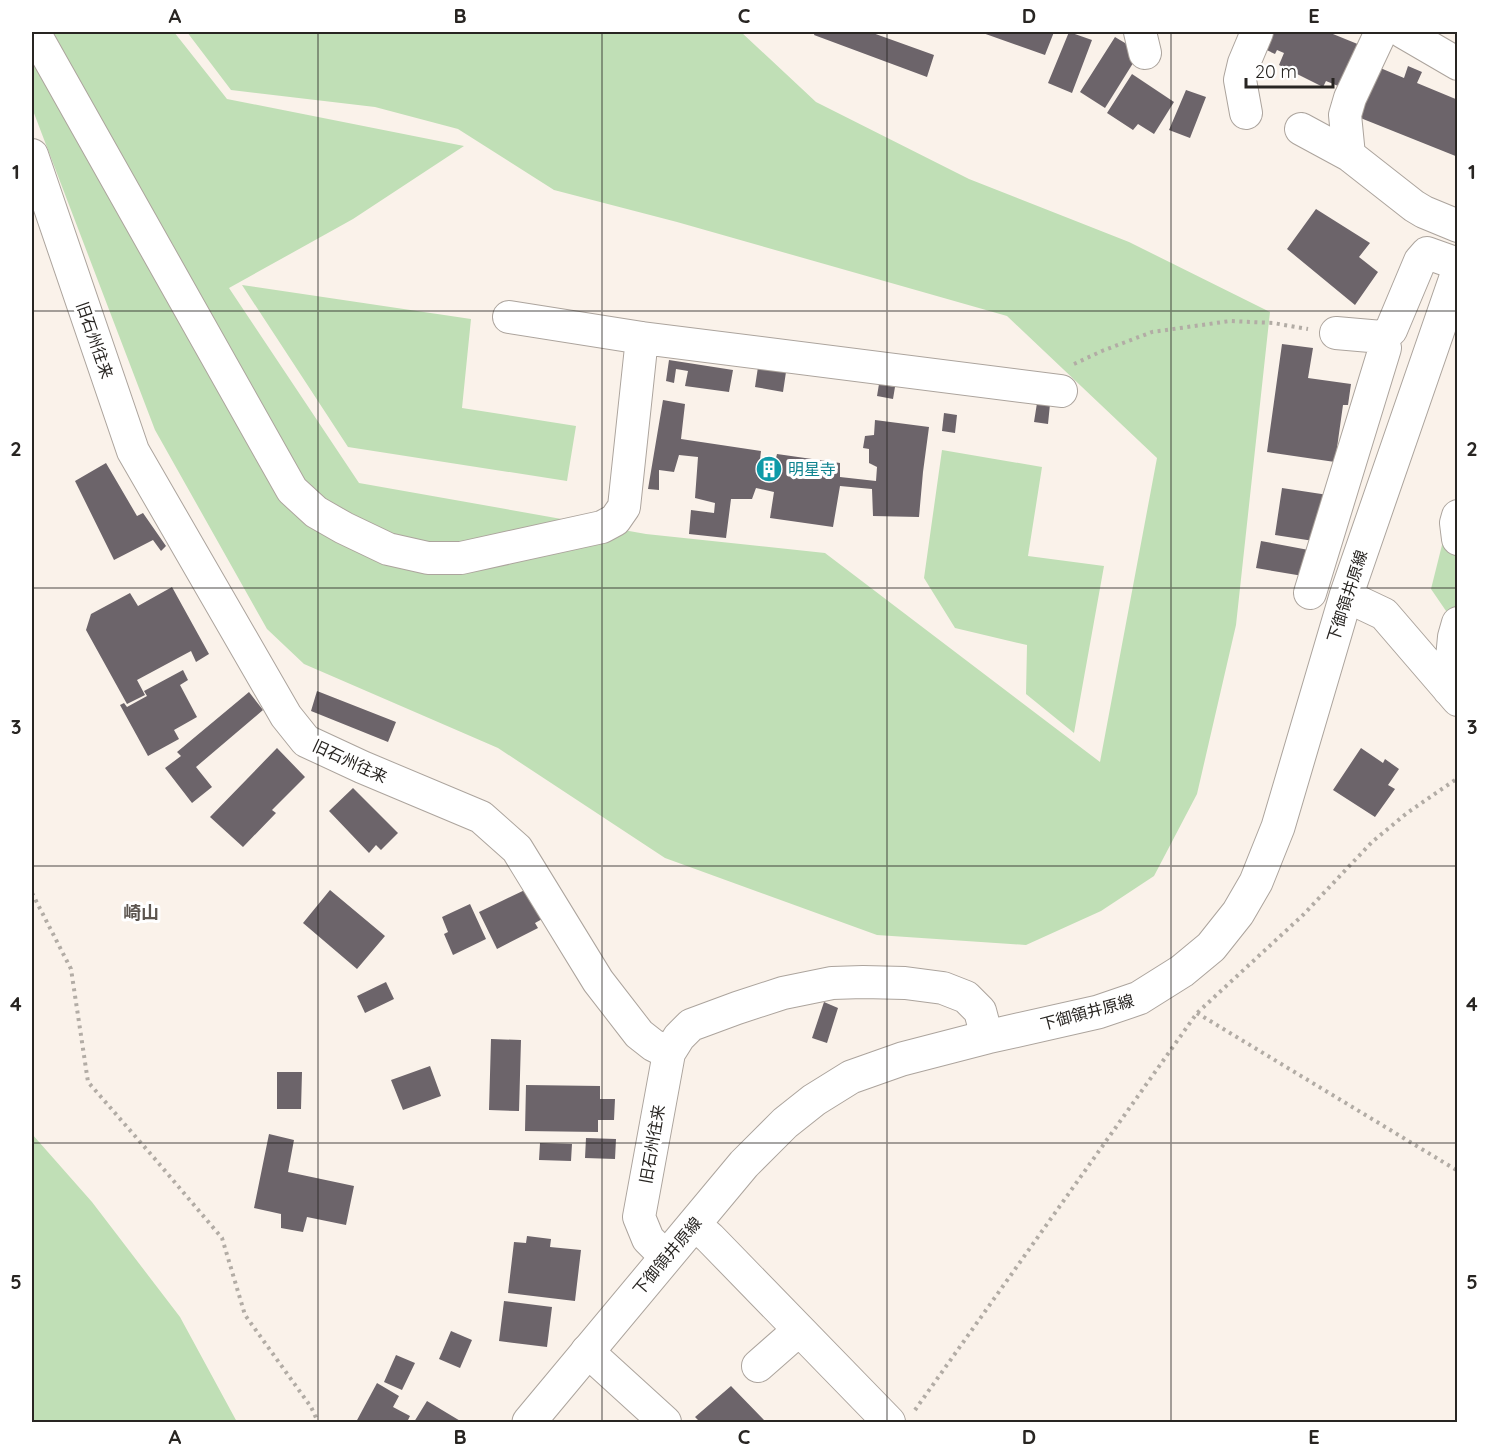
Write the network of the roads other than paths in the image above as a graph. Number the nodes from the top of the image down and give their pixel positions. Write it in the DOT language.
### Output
graph roads {
  1 [pos="34,32"];
  2 [pos="1257,32"];
  3 [pos="1381,32"];
  4 [pos="1403,32"];
  5 [pos="1458,64"];
  6 [pos="1246,113"];
  7 [pos="1301,129"];
  8 [pos="32,155"];
  9 [pos="1349,155"];
  10 [pos="1368,190"];
  11 [pos="1424,212"];
  12 [pos="1458,226"];
  13 [pos="1458,264"];
  14 [pos="1458,272"];
  15 [pos="509,317"];
  16 [pos="1448,324"];
  17 [pos="1336,333"];
  18 [pos="1382,337"];
  19 [pos="642,338"];
  20 [pos="1064,379"];
  21 [pos="1458,516"];
  22 [pos="1458,539"];
  23 [pos="1310,593"];
  24 [pos="1346,596"];
  25 [pos="1458,623"];
  26 [pos="1453,695"];
  27 [pos="987,1037"];
  28 [pos="669,1053"];
  29 [pos="694,1224"];
  30 [pos="666,1257"];
  31 [pos="799,1330"];
  32 [pos="587,1351"];
  33 [pos="758,1366"];
  34 [pos="901,1418"];
  35 [pos="529,1422"];
  36 [pos="665,1422"];
  1 -- 19 [label="street"];
  2 -- 6 [label="street"];
  3 -- 9 [label="street"];
  4 -- 5 [label="street"];
  7 -- 9 [label="street"];
  8 -- 28 [label="street, 旧石州往来"];
  9 -- 11 [label="street"];
  10 -- 11 [label="street"];
  11 -- 12 [label="street"];
  13 -- 18 [label="street"];
  14 -- 16 [label="main road, 下御領井原線"];
  15 -- 19 [label="street"];
  16 -- 24 [label="main road, 下御領井原線"];
  17 -- 18 [label="street"];
  18 -- 23 [label="street"];
  19 -- 20 [label="street"];
  21 -- 22 [label="street"];
  24 -- 26 [label="street"];
  24 -- 27 [label="main road, 下御領井原線"];
  25 -- 26 [label="street"];
  27 -- 28 [label="street"];
  27 -- 29 [label="main road, 下御領井原線"];
  28 -- 30 [label="street, 旧石州往来"];
  29 -- 30 [label="main road, 下御領井原線"];
  29 -- 31 [label="street"];
  30 -- 32 [label="main road, 下御領井原線"];
  31 -- 33 [label="street"];
  31 -- 34 [label="street"];
  32 -- 35 [label="main road, 下御領井原線"];
  32 -- 36 [label="street"];
}
